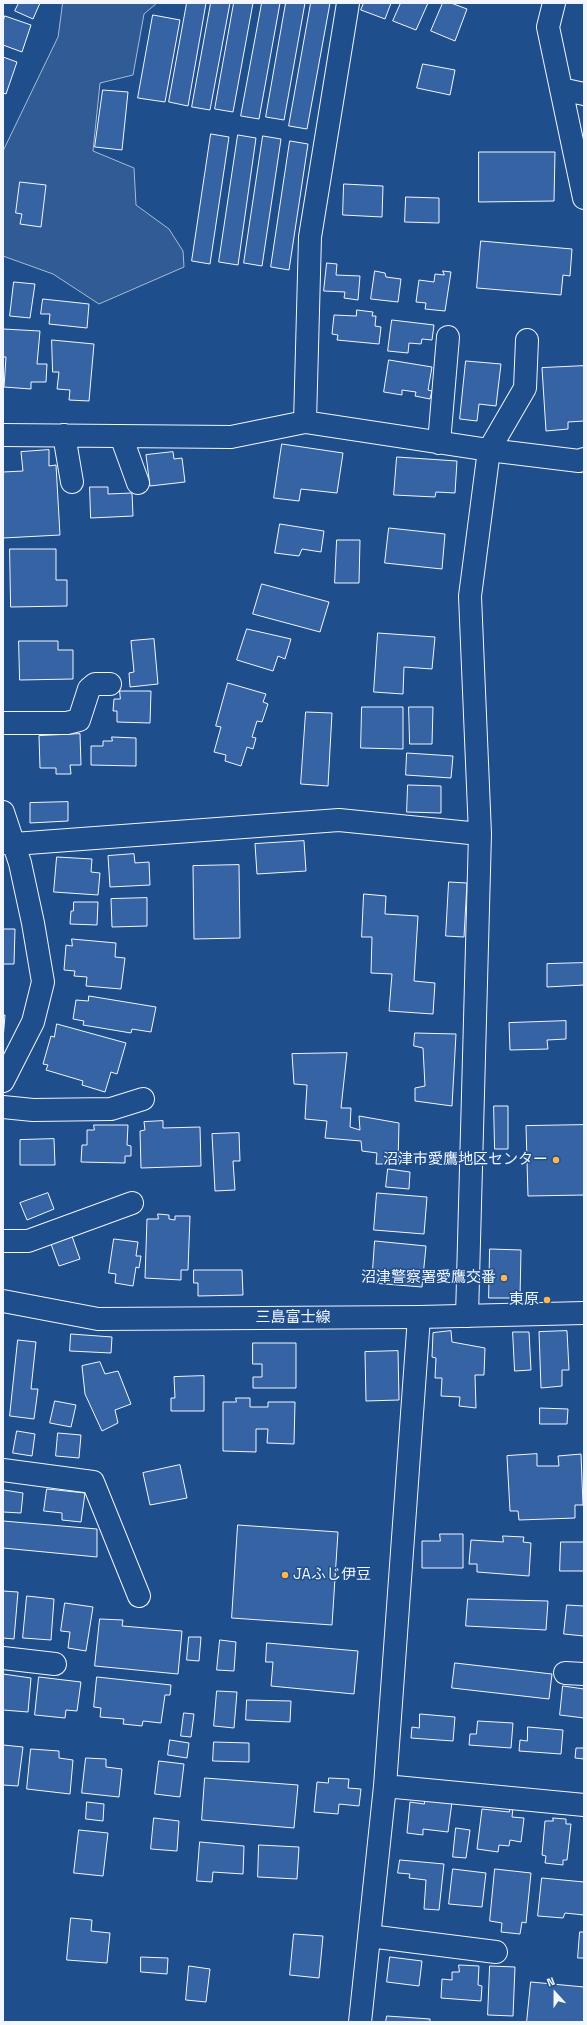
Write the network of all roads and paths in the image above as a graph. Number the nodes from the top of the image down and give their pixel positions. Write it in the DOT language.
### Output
graph roads {
  1 [pos="348,3"];
  2 [pos="554,3"];
  3 [pos="561,89"];
  4 [pos="584,94"];
  5 [pos="584,198"];
  6 [pos="448,337"];
  7 [pos="527,340"];
  8 [pos="305,422"];
  9 [pos="3,435"];
  10 [pos="64,435"];
  11 [pos="121,436"];
  12 [pos="439,443"];
  13 [pos="489,450"];
  14 [pos="584,460"];
  15 [pos="72,482"];
  16 [pos="138,483"];
  17 [pos="110,684"];
  18 [pos="3,724"];
  19 [pos="3,812"];
  20 [pos="480,834"];
  21 [pos="8,843"];
  22 [pos="3,1081"];
  23 [pos="144,1099"];
  24 [pos="3,1107"];
  25 [pos="132,1203"];
  26 [pos="3,1241"];
  27 [pos="3,1301"];
  28 [pos="584,1313"];
  29 [pos="467,1316"];
  30 [pos="419,1317"];
  31 [pos="3,1470"];
  32 [pos="139,1596"];
  33 [pos="3,1658"];
  34 [pos="56,1664"];
  35 [pos="385,1786"];
  36 [pos="584,1805"];
  37 [pos="369,1936"];
  38 [pos="496,1952"];
  39 [pos="360,2022"];
  1 -- 8 [label="street"];
  2 -- 3 [label="street"];
  3 -- 4 [label="street"];
  3 -- 5 [label="street"];
  6 -- 12 [label="street"];
  7 -- 13 [label="street"];
  8 -- 11 [label="street"];
  8 -- 12 [label="street"];
  9 -- 10 [label="street"];
  10 -- 11 [label="street"];
  10 -- 15 [label="street"];
  11 -- 16 [label="street"];
  12 -- 13 [label="street"];
  13 -- 14 [label="street"];
  13 -- 20 [label="street"];
  17 -- 18 [label="street"];
  19 -- 21 [label="street"];
  20 -- 21 [label="street"];
  20 -- 29 [label="street"];
  21 -- 22 [label="street"];
  23 -- 24 [label="street"];
  25 -- 26 [label="street"];
  27 -- 30 [label="street, 三島富士線"];
  28 -- 29 [label="street, 三島富士線"];
  29 -- 30 [label="street, 三島富士線"];
  30 -- 35 [label="street"];
  31 -- 32 [label="street"];
  33 -- 34 [label="street"];
  35 -- 36 [label="street"];
  35 -- 37 [label="street"];
  37 -- 38 [label="street"];
  37 -- 39 [label="street"];
}
